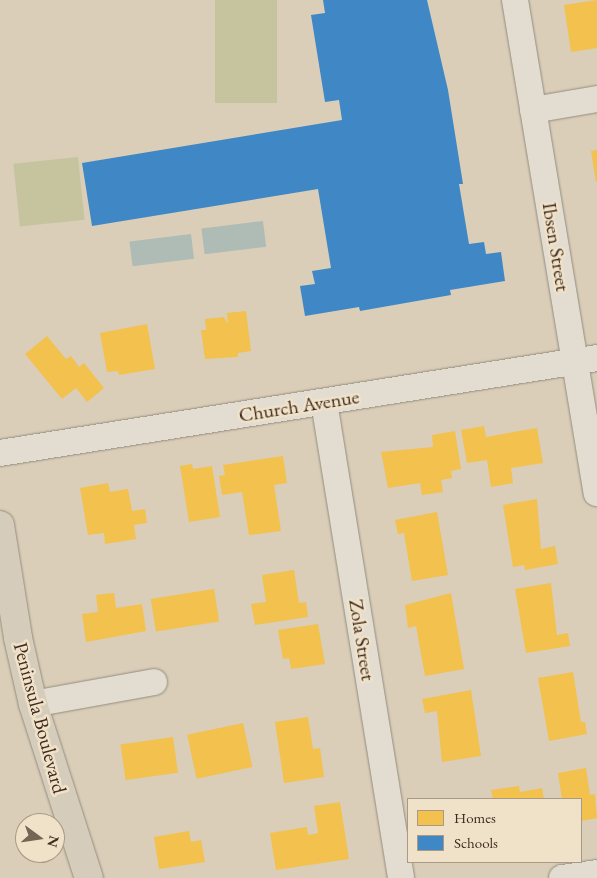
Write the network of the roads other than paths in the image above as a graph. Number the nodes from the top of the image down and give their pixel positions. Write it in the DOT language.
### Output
graph roads {
  1 [pos="515,0"];
  2 [pos="597,99"];
  3 [pos="533,110"];
  4 [pos="586,360"];
  5 [pos="324,402"];
  6 [pos="0,453"];
  7 [pos="597,493"];
  8 [pos="0,525"];
  9 [pos="154,682"];
  10 [pos="33,704"];
  11 [pos="597,873"];
  12 [pos="89,878"];
  13 [pos="401,878"];
  14 [pos="562,878"];
  1 -- 3 [label="street, Ibsen Street"];
  2 -- 3 [label="street"];
  3 -- 4 [label="street, Ibsen Street"];
  4 -- 5 [label="street, Church Avenue"];
  4 -- 7 [label="street, Ibsen Street"];
  5 -- 6 [label="street, Church Avenue"];
  5 -- 13 [label="street, Zola Street"];
  8 -- 10 [label="main road, Peninsula Boulevard"];
  9 -- 10 [label="street"];
  10 -- 12 [label="main road, Peninsula Boulevard"];
  11 -- 14 [label="street"];
}
